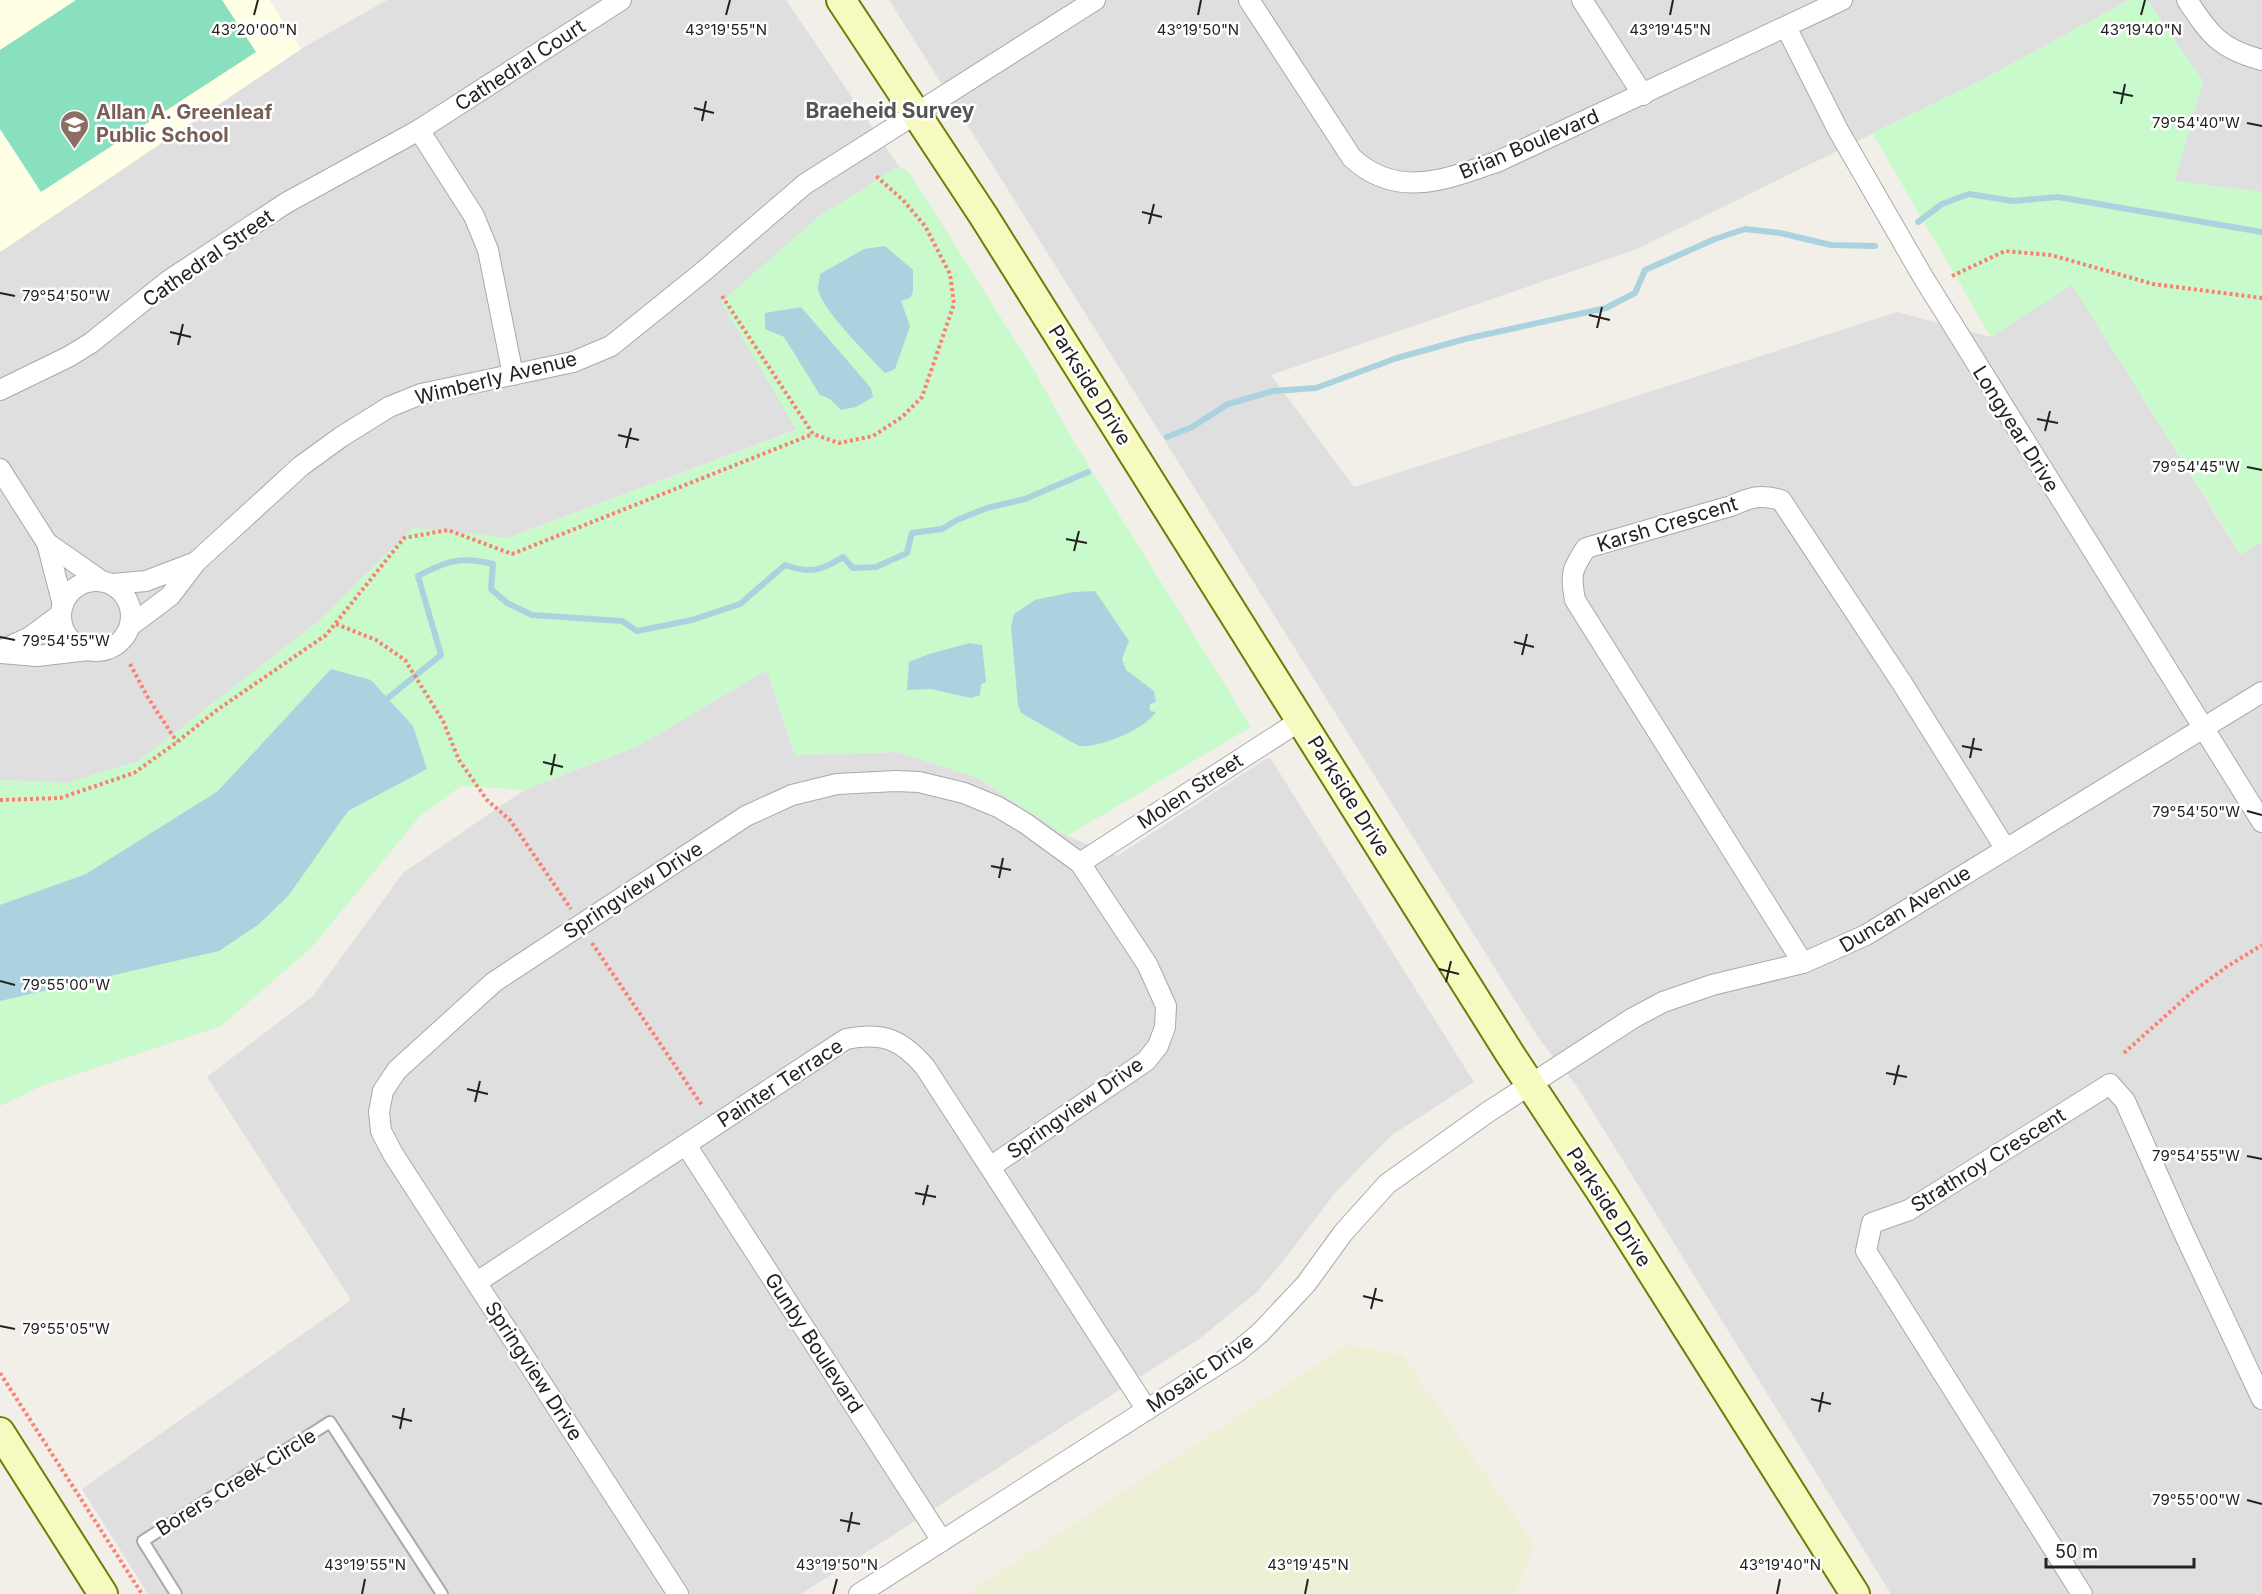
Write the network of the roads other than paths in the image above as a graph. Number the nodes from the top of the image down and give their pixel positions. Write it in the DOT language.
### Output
graph roads {
  1 [pos="621,0"];
  2 [pos="841,0"];
  3 [pos="1095,0"];
  4 [pos="1249,0"];
  5 [pos="1582,0"];
  6 [pos="1842,0"];
  7 [pos="2187,0"];
  8 [pos="1786,27"];
  9 [pos="2262,60"];
  10 [pos="1642,95"];
  11 [pos="916,115"];
  12 [pos="419,130"];
  13 [pos="513,375"];
  14 [pos="0,390"];
  15 [pos="0,469"];
  16 [pos="47,543"];
  17 [pos="196,562"];
  18 [pos="106,582"];
  19 [pos="62,610"];
  20 [pos="130,626"];
  21 [pos="88,650"];
  22 [pos="0,652"];
  23 [pos="2262,692"];
  24 [pos="1301,720"];
  25 [pos="2204,728"];
  26 [pos="2262,822"];
  27 [pos="2005,848"];
  28 [pos="1080,863"];
  29 [pos="1803,963"];
  30 [pos="1530,1085"];
  31 [pos="686,1145"];
  32 [pos="990,1167"];
  33 [pos="477,1282"];
  34 [pos="2262,1399"];
  35 [pos="1147,1410"];
  36 [pos="0,1432"];
  37 [pos="942,1541"];
  38 [pos="103,1594"];
  39 [pos="176,1594"];
  40 [pos="442,1594"];
  41 [pos="678,1594"];
  42 [pos="859,1594"];
  43 [pos="1855,1594"];
  44 [pos="2082,1594"];
  1 -- 12 [label="street, Cathedral Court"];
  2 -- 11 [label="main road, Parkside Drive"];
  3 -- 11 [label="street, Wimberly Avenue"];
  4 -- 10 [label="street, Brian Boulevard"];
  5 -- 10 [label="street"];
  6 -- 8 [label="street, Brian Boulevard"];
  7 -- 9 [label="street"];
  8 -- 10 [label="street, Brian Boulevard"];
  8 -- 25 [label="street, Longyear Drive"];
  11 -- 13 [label="street, Wimberly Avenue"];
  11 -- 24 [label="main road, Parkside Drive"];
  12 -- 13 [label="street"];
  12 -- 14 [label="street, Cathedral Street"];
  13 -- 17 [label="street, Wimberly Avenue"];
  15 -- 16 [label="street"];
  16 -- 18 [label="street"];
  16 -- 19 [label="street"];
  17 -- 18 [label="street, Wimberly Avenue"];
  17 -- 20 [label="street, Wimberly Avenue"];
  18 -- 19 [label="street"];
  18 -- 20 [label="street"];
  19 -- 21 [label="street"];
  19 -- 22 [label="street"];
  20 -- 21 [label="street"];
  21 -- 22 [label="street"];
  23 -- 25 [label="street, Duncan Avenue"];
  24 -- 28 [label="street, Molen Street"];
  24 -- 30 [label="main road, Parkside Drive"];
  25 -- 26 [label="street, Longyear Drive"];
  25 -- 27 [label="street, Duncan Avenue"];
  27 -- 29 [label="street, Duncan Avenue"];
  27 -- 29 [label="street, Karsh Crescent"];
  28 -- 32 [label="street, Springview Drive"];
  28 -- 33 [label="street, Springview Drive"];
  29 -- 30 [label="street, Duncan Avenue"];
  30 -- 35 [label="street, Mosaic Drive"];
  30 -- 43 [label="main road, Parkside Drive"];
  31 -- 32 [label="street, Painter Terrace"];
  31 -- 33 [label="street, Painter Terrace"];
  31 -- 37 [label="street, Gunby Boulevard"];
  32 -- 35 [label="street, Painter Terrace"];
  33 -- 41 [label="street, Springview Drive"];
  34 -- 44 [label="street, Strathroy Crescent"];
  35 -- 37 [label="street, Mosaic Drive"];
  36 -- 38 [label="main road"];
  37 -- 42 [label="street, Mosaic Drive"];
  39 -- 40 [label="lane, Borers Creek Circle"];
}
